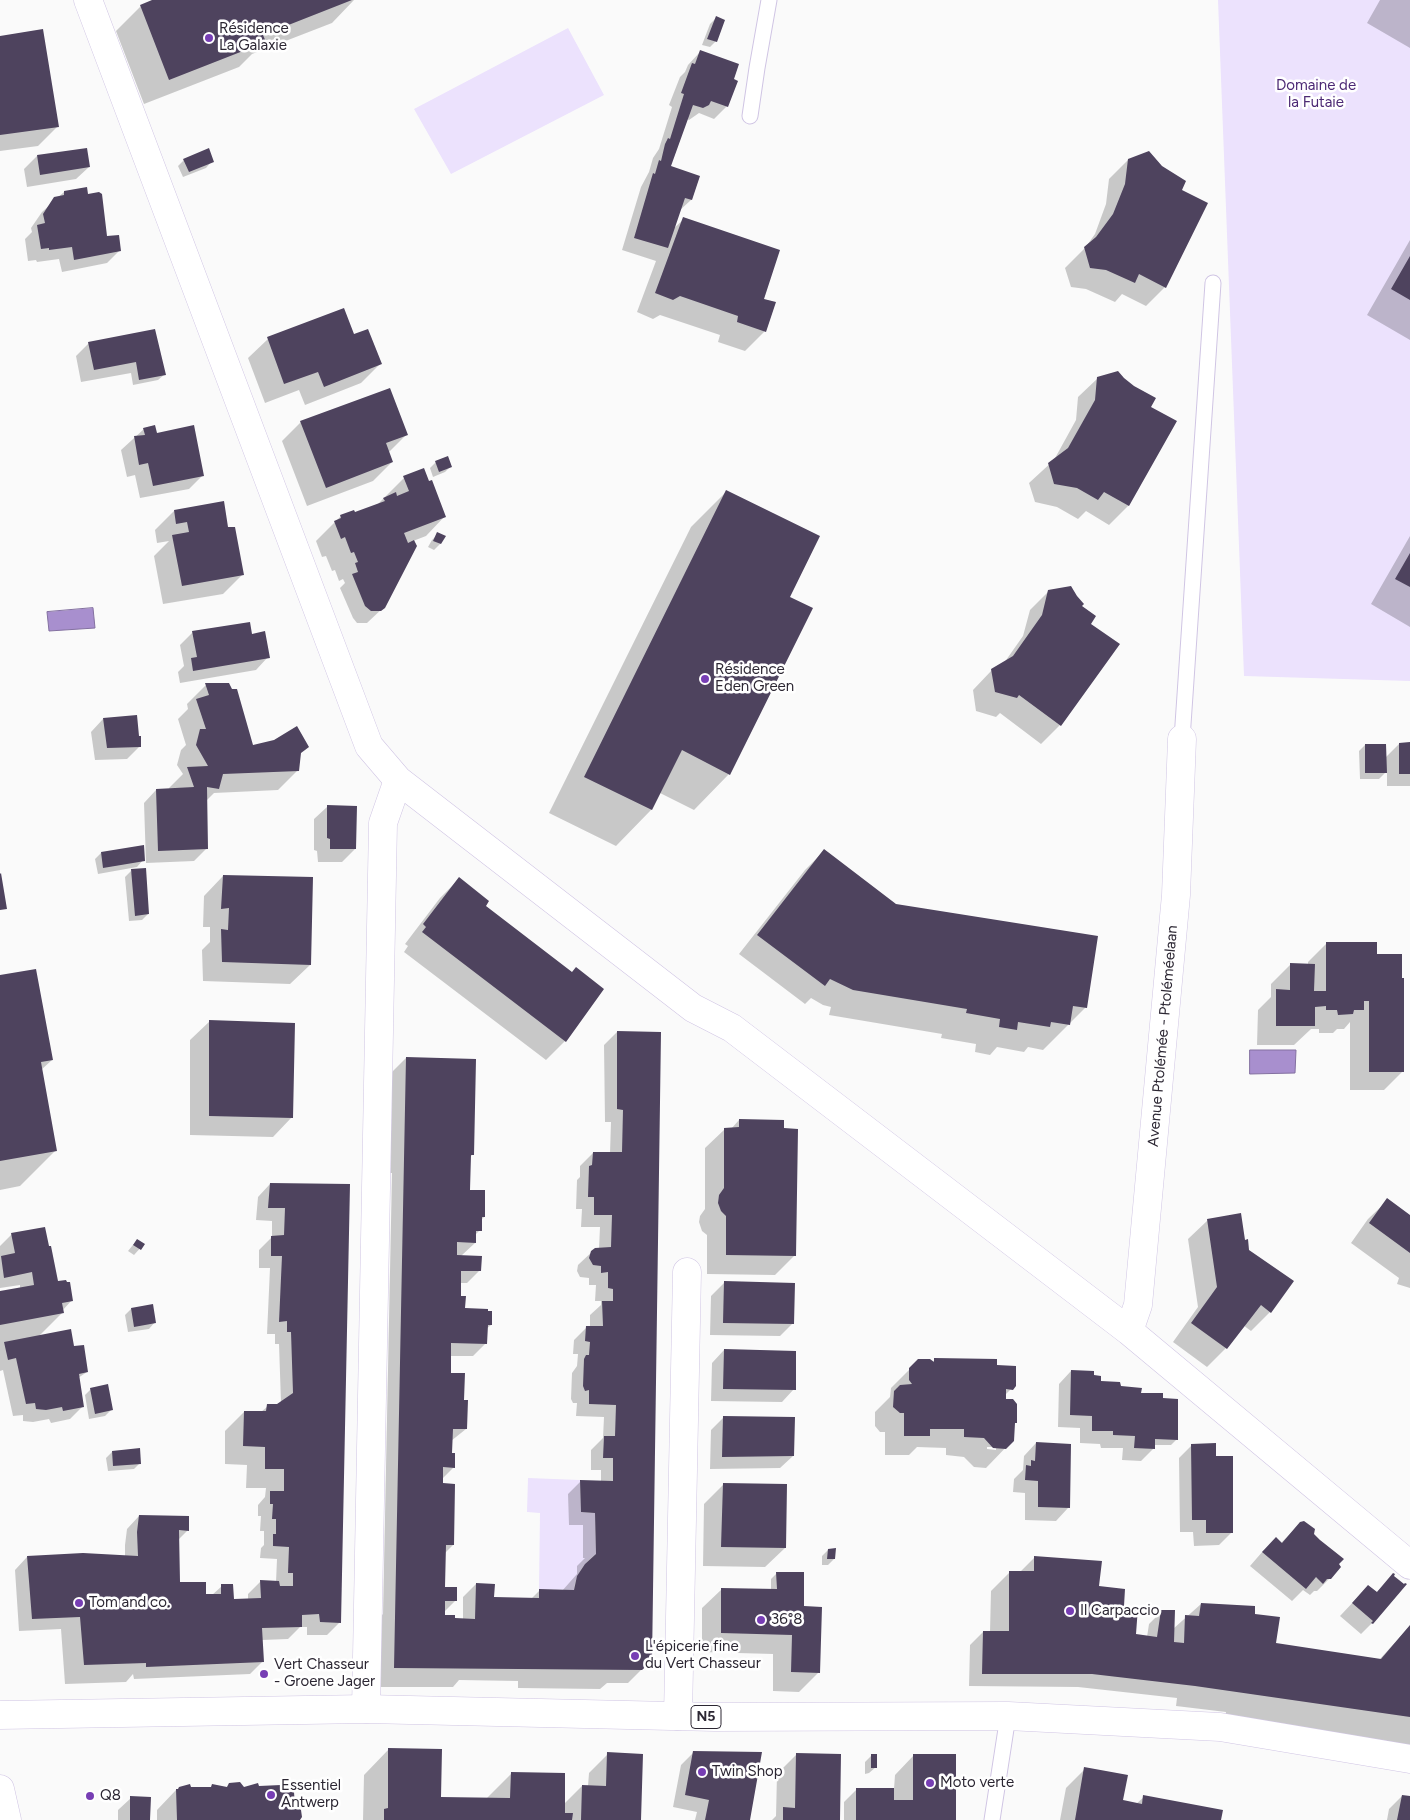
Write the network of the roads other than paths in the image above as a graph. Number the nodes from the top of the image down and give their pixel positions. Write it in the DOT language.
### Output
graph roads {
  1 [pos="88,0"];
  2 [pos="770,0"];
  3 [pos="750,116"];
  4 [pos="1213,283"];
  5 [pos="1182,739"];
  6 [pos="398,780"];
  7 [pos="687,1272"];
  8 [pos="1129,1331"];
  9 [pos="1410,1565"];
  10 [pos="366,1709"];
  11 [pos="0,1715"];
  12 [pos="678,1716"];
  13 [pos="1008,1716"];
  14 [pos="1410,1759"];
  15 [pos="0,1789"];
  16 [pos="7,1820"];
  17 [pos="992,1820"];
  1 -- 6 [label="street"];
  2 -- 3 [label="lane"];
  4 -- 5 [label="lane"];
  5 -- 8 [label="street, Avenue Ptolémée - Ptoléméelaan"];
  6 -- 8 [label="street"];
  6 -- 10 [label="street"];
  7 -- 12 [label="street"];
  8 -- 9 [label="street"];
  10 -- 11 [label="street, N5"];
  10 -- 12 [label="street, N5"];
  12 -- 13 [label="street, N5"];
  13 -- 14 [label="street, N5"];
  13 -- 17 [label="lane"];
  15 -- 16 [label="street"];
}
